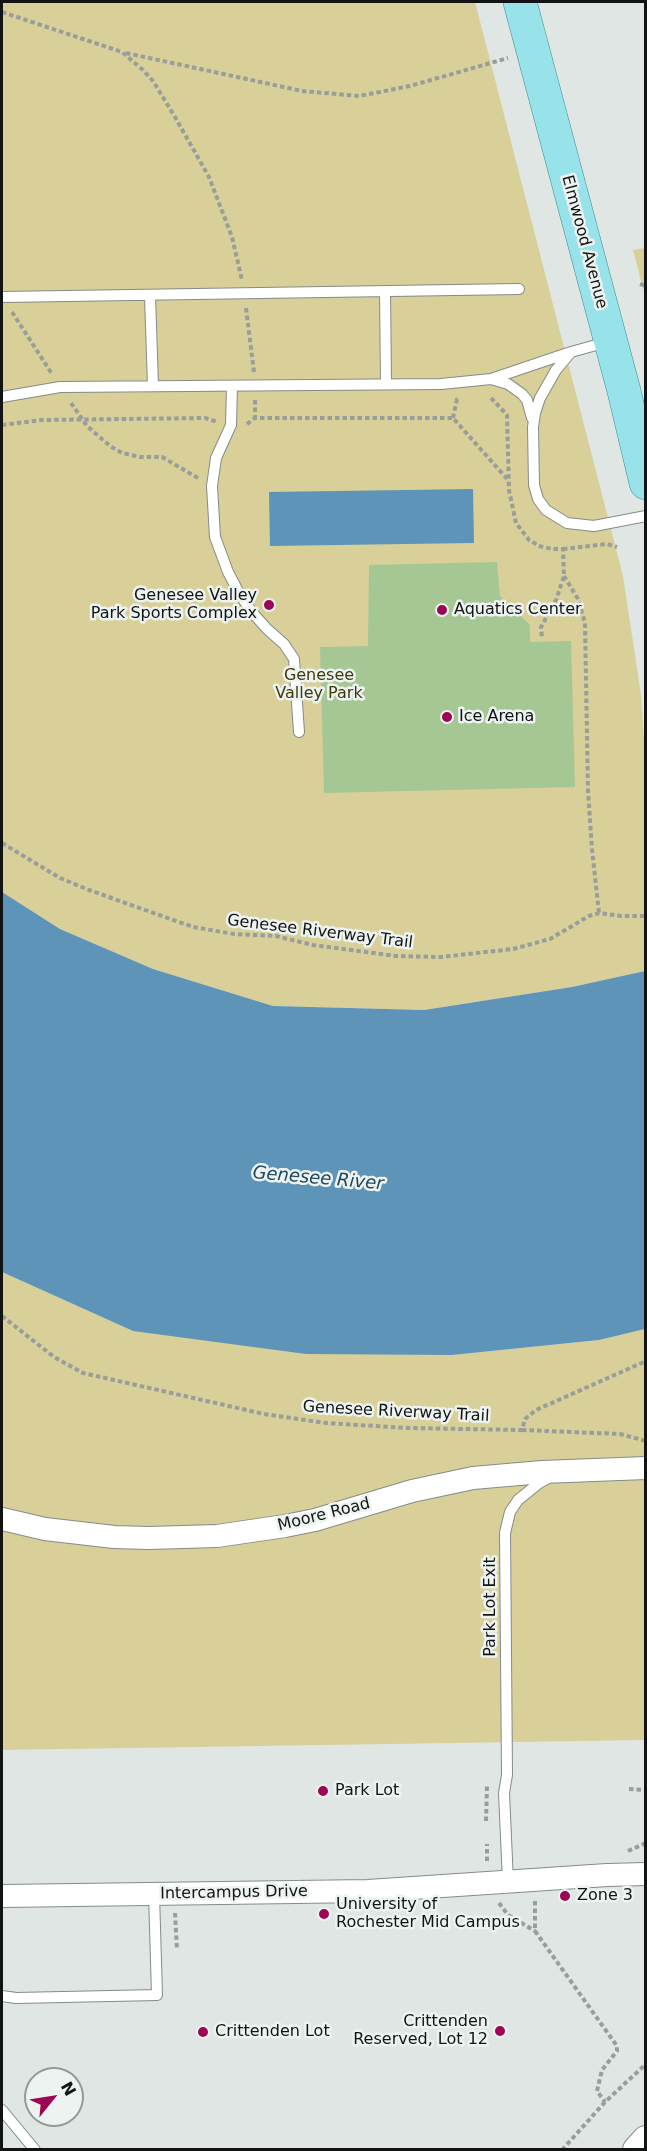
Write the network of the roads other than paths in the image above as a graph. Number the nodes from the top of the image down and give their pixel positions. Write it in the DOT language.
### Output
graph roads {
  1 [pos="520,2"];
  2 [pos="519,289"];
  3 [pos="385,292"];
  4 [pos="150,296"];
  5 [pos="2,297"];
  6 [pos="610,341"];
  7 [pos="571,352"];
  8 [pos="491,379"];
  9 [pos="386,384"];
  10 [pos="153,386"];
  11 [pos="232,386"];
  12 [pos="2,397"];
  13 [pos="533,427"];
  14 [pos="645,483"];
  15 [pos="645,516"];
  16 [pos="299,732"];
  17 [pos="645,1468"];
  18 [pos="567,1471"];
  19 [pos="2,1519"];
  20 [pos="645,1874"];
  21 [pos="502,1890"];
  22 [pos="154,1894"];
  23 [pos="2,1896"];
  24 [pos="2,1996"];
  25 [pos="2,2110"];
  26 [pos="645,2140"];
  27 [pos="645,2145"];
  28 [pos="35,2150"];
  29 [pos="639,2150"];
  1 -- 6 [label="main road, Elmwood Avenue"];
  2 -- 3 [label="lane"];
  3 -- 4 [label="lane"];
  3 -- 9 [label="lane"];
  4 -- 5 [label="lane"];
  4 -- 10 [label="lane"];
  6 -- 7 [label="lane"];
  6 -- 14 [label="main road, Elmwood Avenue"];
  7 -- 8 [label="lane"];
  7 -- 13 [label="lane"];
  8 -- 9 [label="lane"];
  8 -- 13 [label="lane"];
  9 -- 11 [label="lane"];
  10 -- 11 [label="lane"];
  10 -- 12 [label="lane"];
  11 -- 16 [label="lane"];
  13 -- 15 [label="lane"];
  17 -- 18 [label="street, Moore Road"];
  18 -- 19 [label="street, Moore Road"];
  18 -- 21 [label="lane, Park Lot Exit"];
  20 -- 21 [label="street, Intercampus Drive"];
  21 -- 22 [label="street, Intercampus Drive"];
  22 -- 23 [label="street, Intercampus Drive"];
  22 -- 24 [label="lane"];
  25 -- 28 [label="lane"];
  26 -- 29 [label="street"];
  27 -- 29 [label="street"];
}
